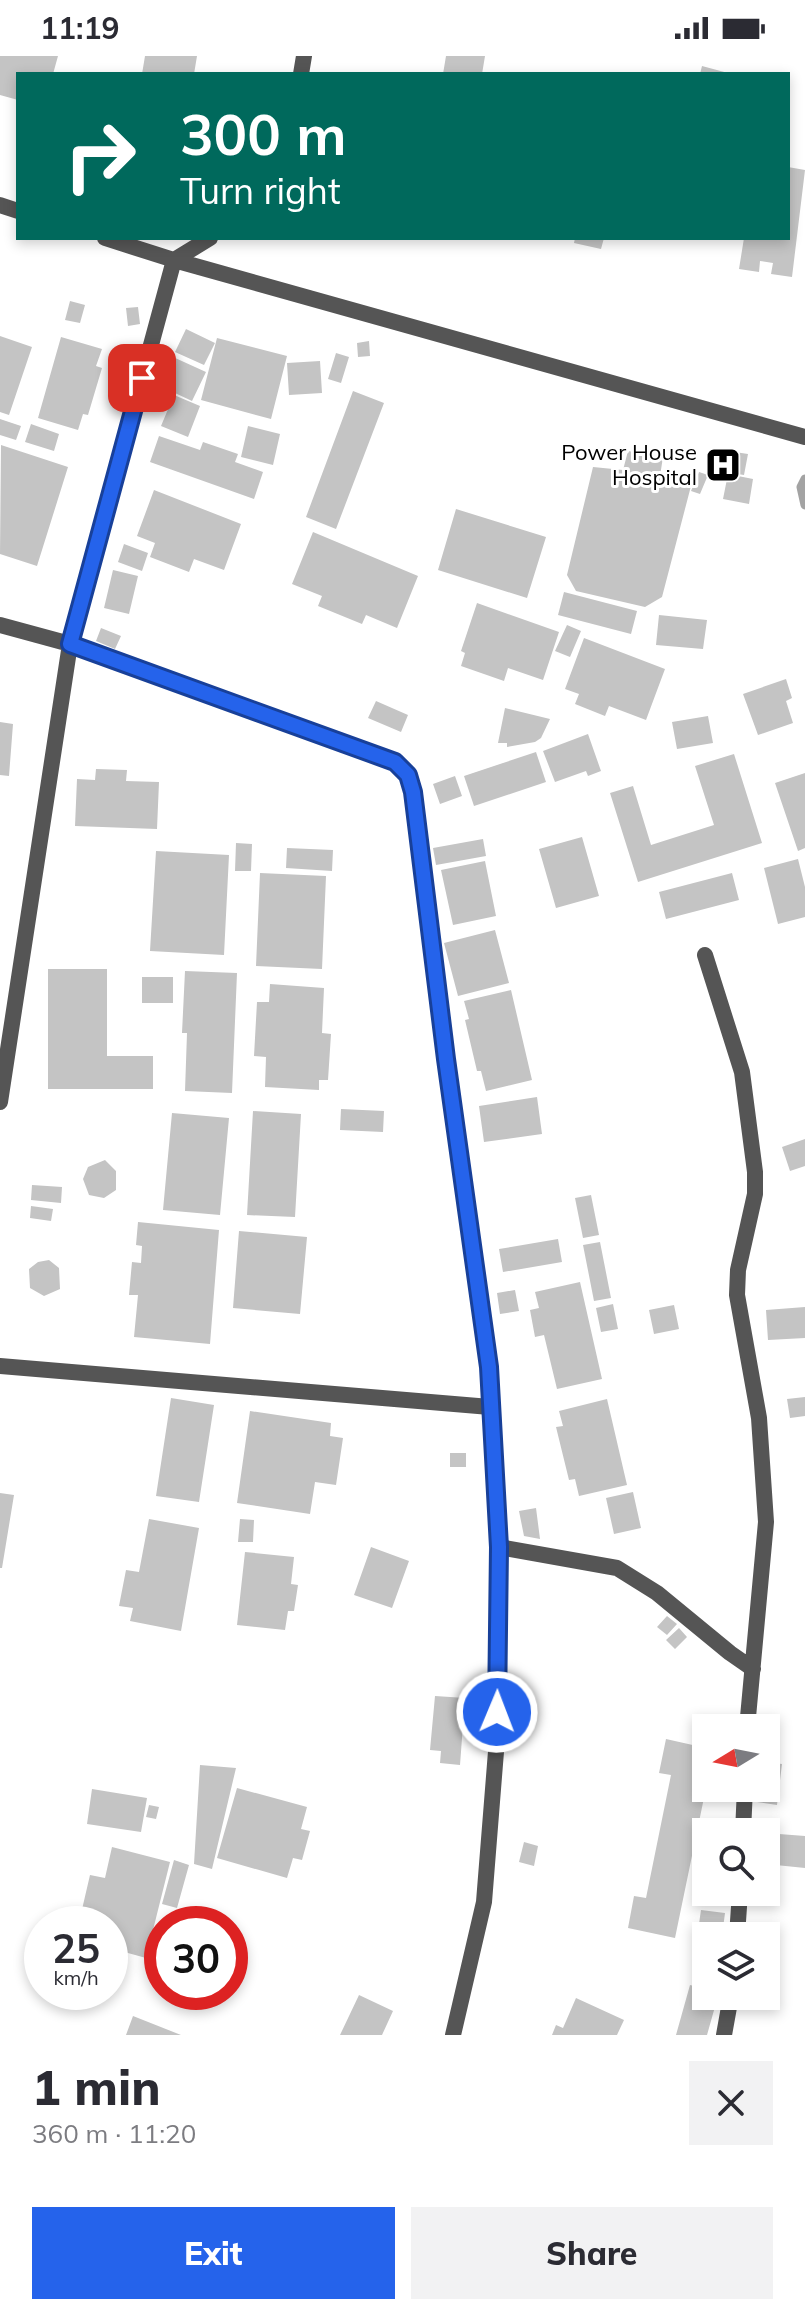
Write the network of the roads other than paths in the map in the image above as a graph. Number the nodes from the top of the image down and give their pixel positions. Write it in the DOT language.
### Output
graph roads {
  1 [pos="111,240"];
  2 [pos="207,240"];
  3 [pos="174,260"];
  4 [pos="805,436"];
  5 [pos="0,625"];
  6 [pos="70,644"];
  7 [pos="705,955"];
  8 [pos="0,987"];
  9 [pos="17,987"];
  10 [pos="0,1102"];
  11 [pos="0,1366"];
  12 [pos="490,1407"];
  13 [pos="499,1547"];
  14 [pos="753,1669"];
  15 [pos="748,1714"];
  16 [pos="728,2010"];
  17 [pos="453,2035"];
  18 [pos="724,2035"];
  1 -- 3 [label="street"];
  2 -- 3 [label="street"];
  3 -- 4 [label="street"];
  3 -- 6 [label="street"];
  5 -- 6 [label="street"];
  6 -- 9 [label="street"];
  6 -- 12 [label="street"];
  7 -- 14 [label="street"];
  8 -- 9 [label="street"];
  9 -- 10 [label="street"];
  11 -- 12 [label="street"];
  12 -- 13 [label="street"];
  13 -- 14 [label="street"];
  13 -- 17 [label="street"];
  14 -- 15 [label="street"];
  16 -- 18 [label="street"];
}
